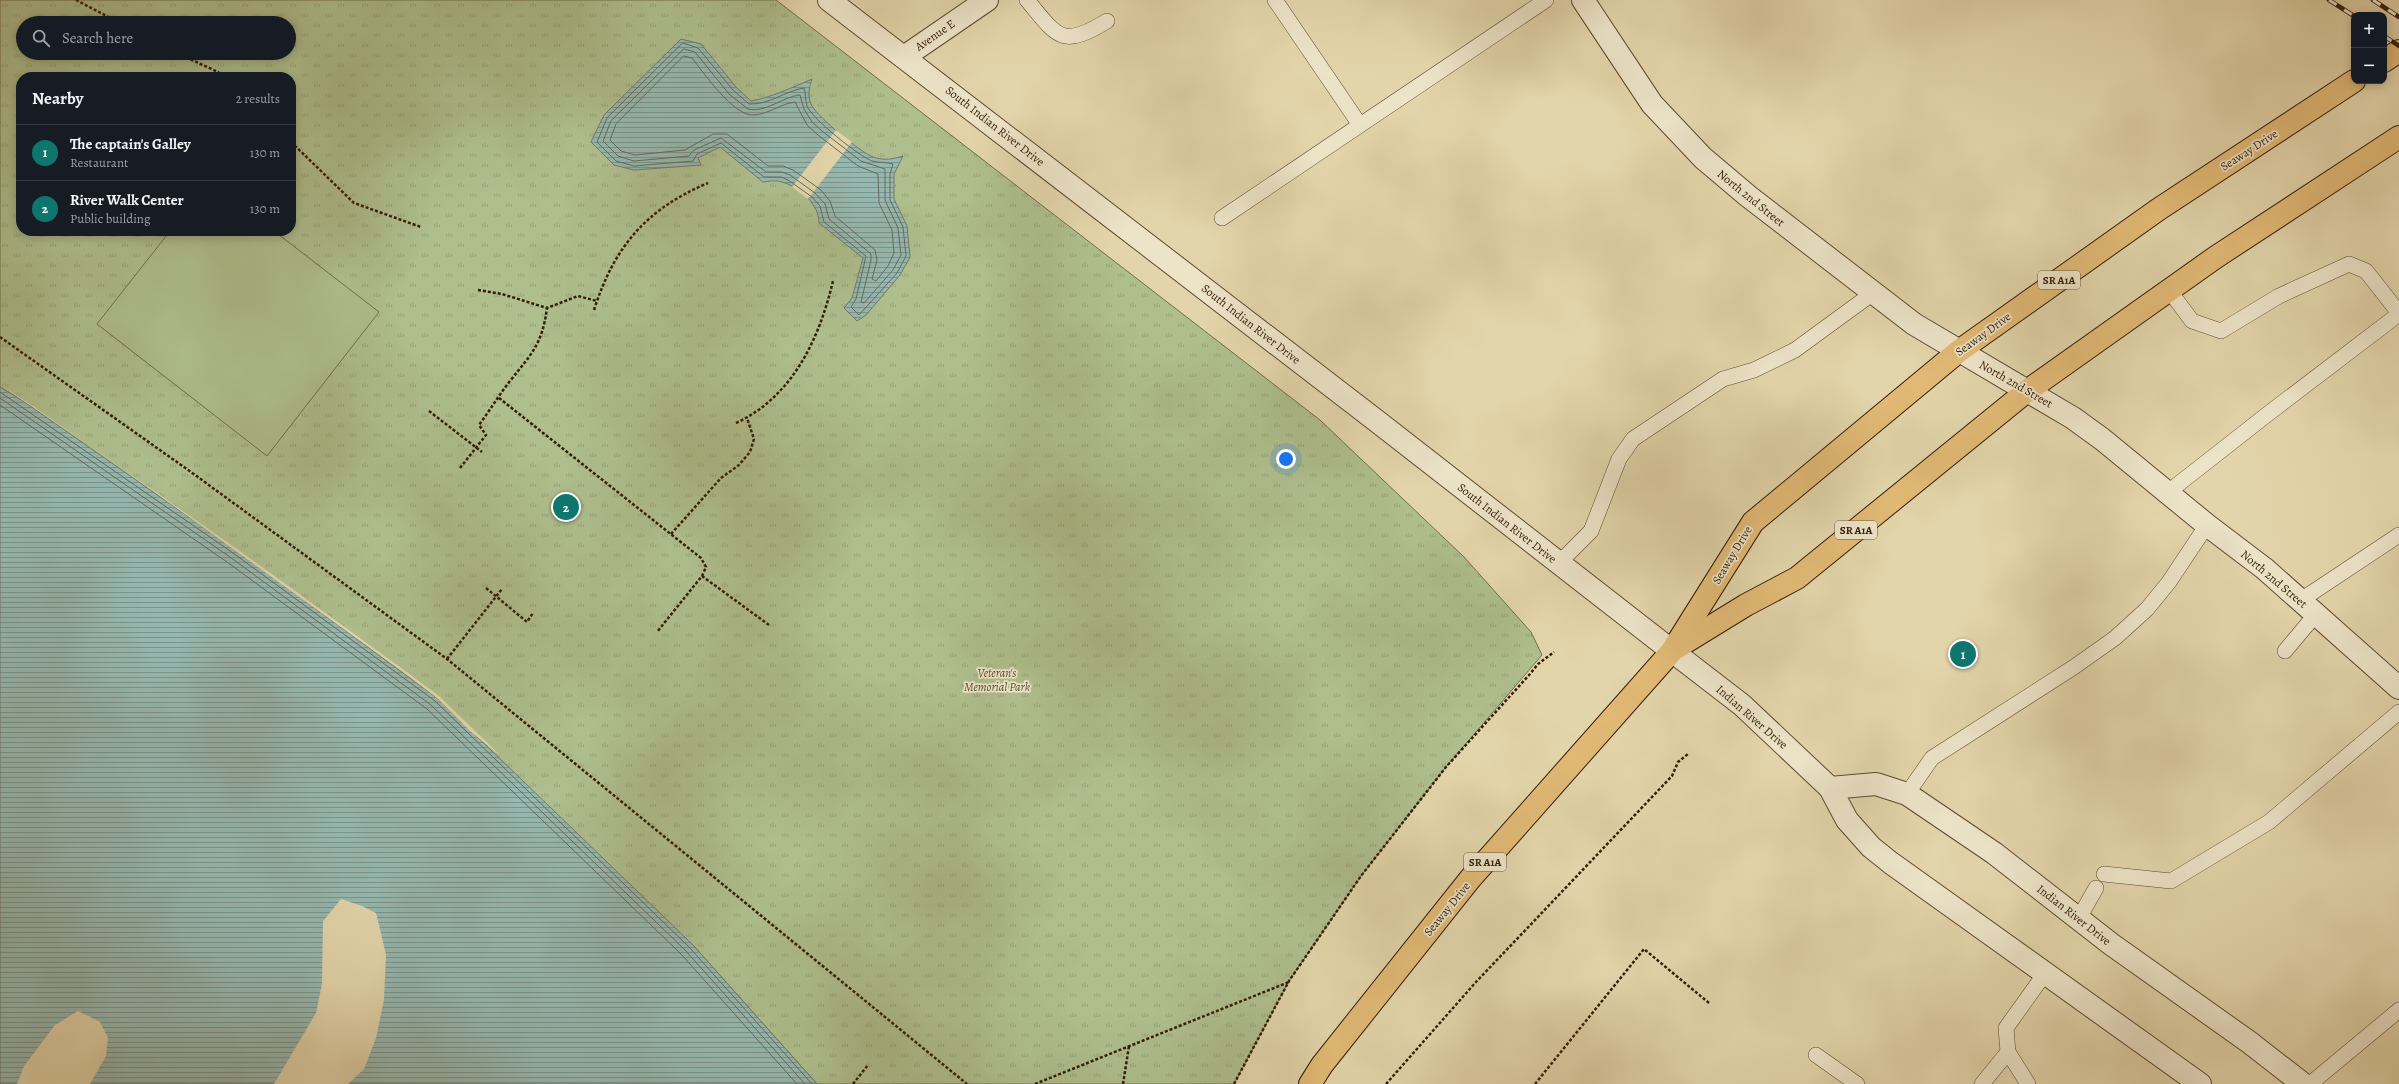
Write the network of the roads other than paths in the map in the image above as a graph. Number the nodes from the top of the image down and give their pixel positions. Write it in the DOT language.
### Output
graph roads {
  1 [pos="829,0"];
  2 [pos="987,0"];
  3 [pos="1027,0"];
  4 [pos="1275,0"];
  5 [pos="1546,0"];
  6 [pos="1583,0"];
  7 [pos="1107,21"];
  8 [pos="2399,51"];
  9 [pos="904,57"];
  10 [pos="2387,59"];
  11 [pos="2351,83"];
  12 [pos="1360,125"];
  13 [pos="2399,137"];
  14 [pos="1222,218"];
  15 [pos="2169,290"];
  16 [pos="1873,293"];
  17 [pos="2399,314"];
  18 [pos="1959,351"];
  19 [pos="2027,391"];
  20 [pos="2167,493"];
  21 [pos="2207,525"];
  22 [pos="2399,535"];
  23 [pos="1559,563"];
  24 [pos="2309,607"];
  25 [pos="1672,651"];
  26 [pos="2285,651"];
  27 [pos="2399,688"];
  28 [pos="2399,712"];
  29 [pos="1830,788"];
  30 [pos="1907,794"];
  31 [pos="2104,874"];
  32 [pos="2096,888"];
  33 [pos="2079,918"];
  34 [pos="2046,972"];
  35 [pos="2399,1010"];
  36 [pos="2008,1052"];
  37 [pos="1816,1056"];
  38 [pos="1310,1084"];
  39 [pos="1857,1084"];
  40 [pos="1982,1084"];
  41 [pos="2028,1084"];
  42 [pos="2200,1084"];
  43 [pos="2303,1084"];
  44 [pos="2310,1084"];
  1 -- 9 [label="street, South Indian River Drive"];
  2 -- 9 [label="street, Avenue E"];
  3 -- 7 [label="lane"];
  4 -- 12 [label="lane"];
  5 -- 12 [label="lane"];
  6 -- 16 [label="street, North 2nd Street"];
  8 -- 10 [label="main road"];
  9 -- 23 [label="street, South Indian River Drive"];
  11 -- 18 [label="main road, Seaway Drive / SR A1A"];
  12 -- 14 [label="lane"];
  13 -- 15 [label="main road, Seaway Drive / SR A1A"];
  15 -- 17 [label="lane"];
  15 -- 19 [label="main road, Seaway Drive / SR A1A"];
  16 -- 18 [label="street, North 2nd Street"];
  16 -- 23 [label="lane"];
  17 -- 20 [label="lane"];
  18 -- 19 [label="street, North 2nd Street"];
  18 -- 25 [label="main road, Seaway Drive / SR A1A"];
  19 -- 20 [label="street, North 2nd Street"];
  19 -- 25 [label="main road, Seaway Drive / SR A1A"];
  20 -- 21 [label="street, North 2nd Street"];
  21 -- 24 [label="street, North 2nd Street"];
  21 -- 30 [label="lane"];
  22 -- 24 [label="lane"];
  23 -- 25 [label="street, South Indian River Drive"];
  24 -- 26 [label="lane"];
  24 -- 27 [label="street, North 2nd Street"];
  25 -- 29 [label="street, Indian River Drive"];
  25 -- 38 [label="main road, Seaway Drive / SR A1A"];
  28 -- 31 [label="lane"];
  29 -- 30 [label="street, Indian River Drive"];
  29 -- 34 [label="street, Indian River Drive"];
  30 -- 33 [label="street, Indian River Drive"];
  32 -- 33 [label="lane"];
  33 -- 43 [label="street, Indian River Drive"];
  34 -- 36 [label="lane"];
  34 -- 42 [label="street, Indian River Drive"];
  35 -- 44 [label="lane"];
  36 -- 40 [label="lane"];
  36 -- 41 [label="lane"];
  37 -- 39 [label="lane"];
}
